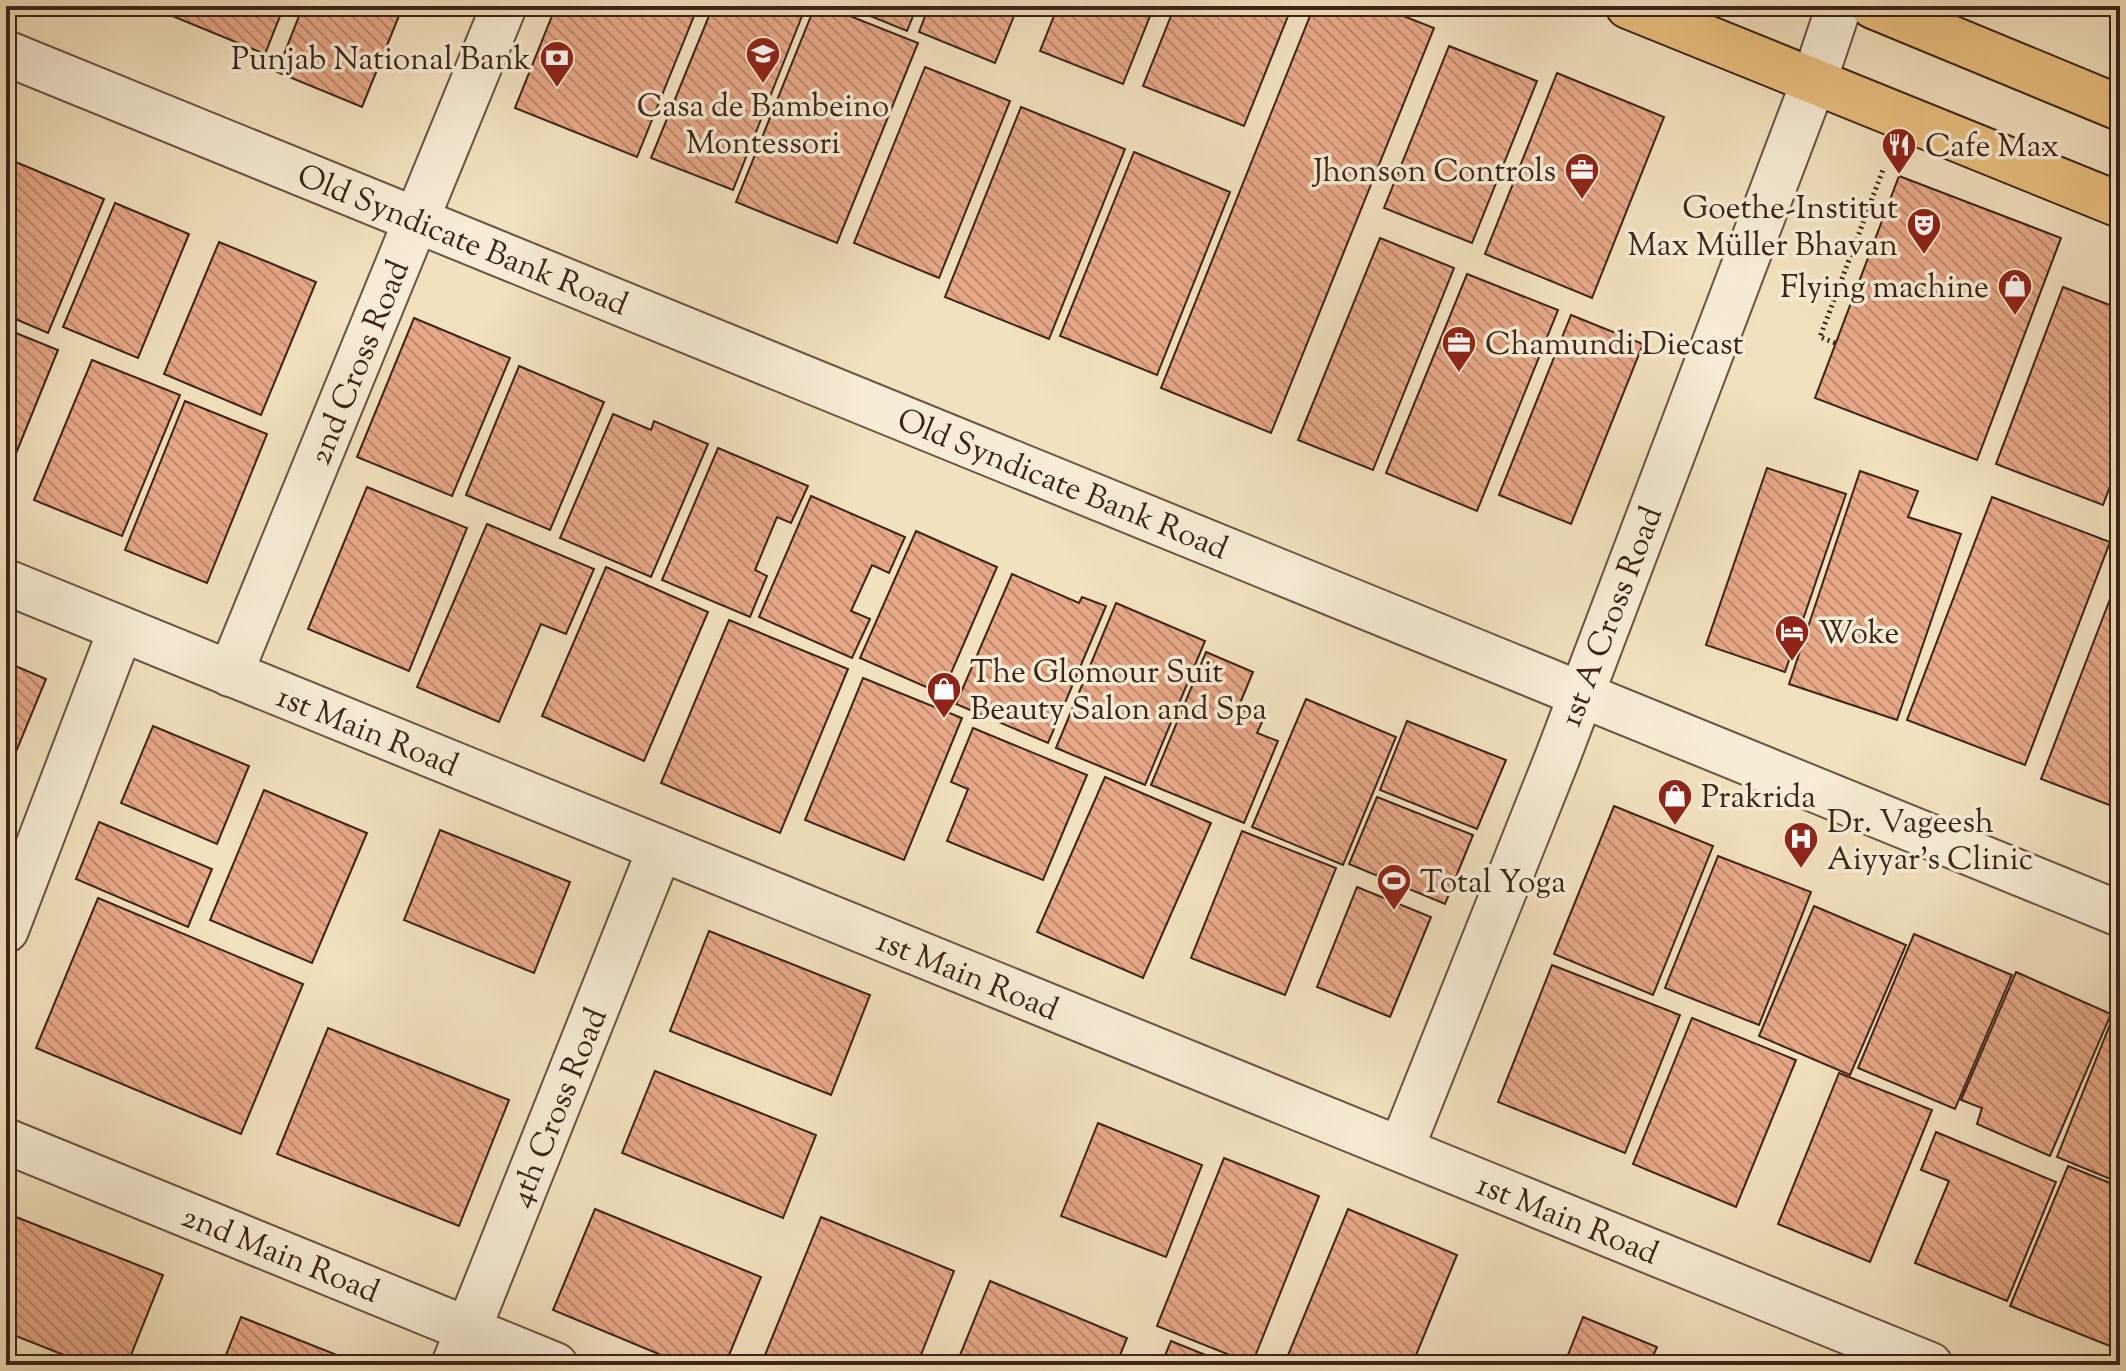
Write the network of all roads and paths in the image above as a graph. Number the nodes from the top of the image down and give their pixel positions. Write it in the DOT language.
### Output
graph roads {
  1 [pos="504,6"];
  2 [pos="1628,6"];
  3 [pos="1839,6"];
  4 [pos="1873,6"];
  5 [pos="6,53"];
  6 [pos="1814,81"];
  7 [pos="2120,108"];
  8 [pos="1903,118"];
  9 [pos="2120,205"];
  10 [pos="417,220"];
  11 [pos="1835,343"];
  12 [pos="6,582"];
  13 [pos="121,629"];
  14 [pos="230,674"];
  15 [pos="1581,694"];
  16 [pos="660,849"];
  17 [pos="2120,914"];
  18 [pos="6,930"];
  19 [pos="6,1141"];
  20 [pos="1401,1149"];
  21 [pos="461,1347"];
  22 [pos="555,1365"];
  23 [pos="1930,1365"];
  1 -- 10 [label="street, 2nd Cross Road"];
  2 -- 6 [label="main road"];
  3 -- 6 [label="street"];
  4 -- 7 [label="main road"];
  5 -- 10 [label="street, Old Syndicate Bank Road"];
  6 -- 8 [label="main road"];
  6 -- 15 [label="street, 1st A Cross Road"];
  8 -- 9 [label="main road"];
  8 -- 11 [label="path"];
  10 -- 14 [label="street, 2nd Cross Road"];
  10 -- 15 [label="street, Old Syndicate Bank Road"];
  12 -- 13 [label="street, 1st Main Road"];
  13 -- 14 [label="street, 1st Main Road"];
  13 -- 18 [label="street"];
  14 -- 16 [label="street, 1st Main Road"];
  15 -- 17 [label="street, Old Syndicate Bank Road"];
  15 -- 20 [label="street, 1st A Cross Road"];
  16 -- 20 [label="street, 1st Main Road"];
  16 -- 21 [label="street, 4th Cross Road"];
  19 -- 21 [label="street, 2nd Main Road"];
  20 -- 23 [label="street, 1st Main Road"];
  21 -- 22 [label="street, 2nd Main Road"];
}
